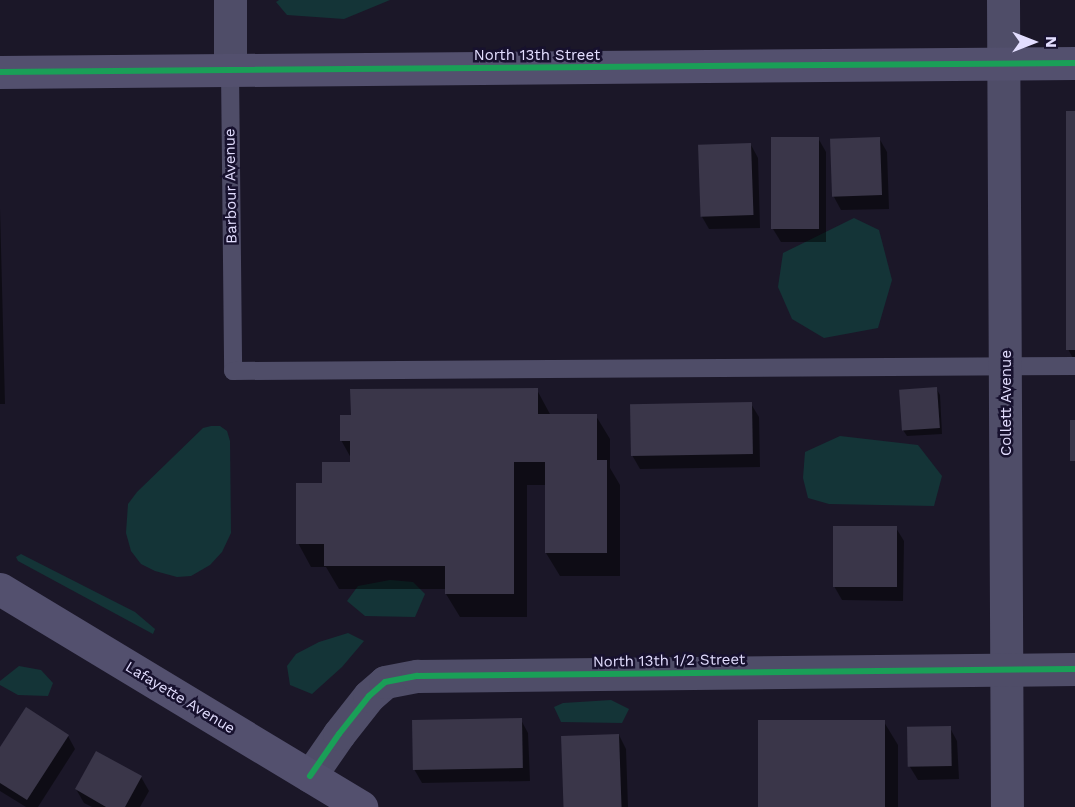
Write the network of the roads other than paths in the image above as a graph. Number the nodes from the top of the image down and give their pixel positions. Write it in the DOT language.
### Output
graph roads {
  1 [pos="230,0"];
  2 [pos="1003,0"];
  3 [pos="1075,63"];
  4 [pos="1003,64"];
  5 [pos="230,70"];
  6 [pos="0,72"];
  7 [pos="1075,366"];
  8 [pos="1007,368"];
  9 [pos="0,589"];
  10 [pos="1006,669"];
  11 [pos="1075,669"];
  12 [pos="310,776"];
  13 [pos="361,807"];
  14 [pos="1007,807"];
  1 -- 5 [label="street, Barbour Avenue"];
  2 -- 4 [label="street, Collett Avenue"];
  3 -- 4 [label="street, North 13th Street"];
  4 -- 5 [label="street, North 13th Street"];
  4 -- 8 [label="street, Collett Avenue"];
  5 -- 6 [label="street, North 13th Street"];
  5 -- 8 [label="lane, Barbour Avenue"];
  7 -- 8 [label="lane"];
  8 -- 10 [label="street, Collett Avenue"];
  9 -- 12 [label="street, Lafayette Avenue"];
  10 -- 11 [label="street, North 13th 1/2 Street"];
  10 -- 12 [label="street, North 13th 1/2 Street"];
  10 -- 14 [label="street, Collett Avenue"];
  12 -- 13 [label="street, Lafayette Avenue"];
}
